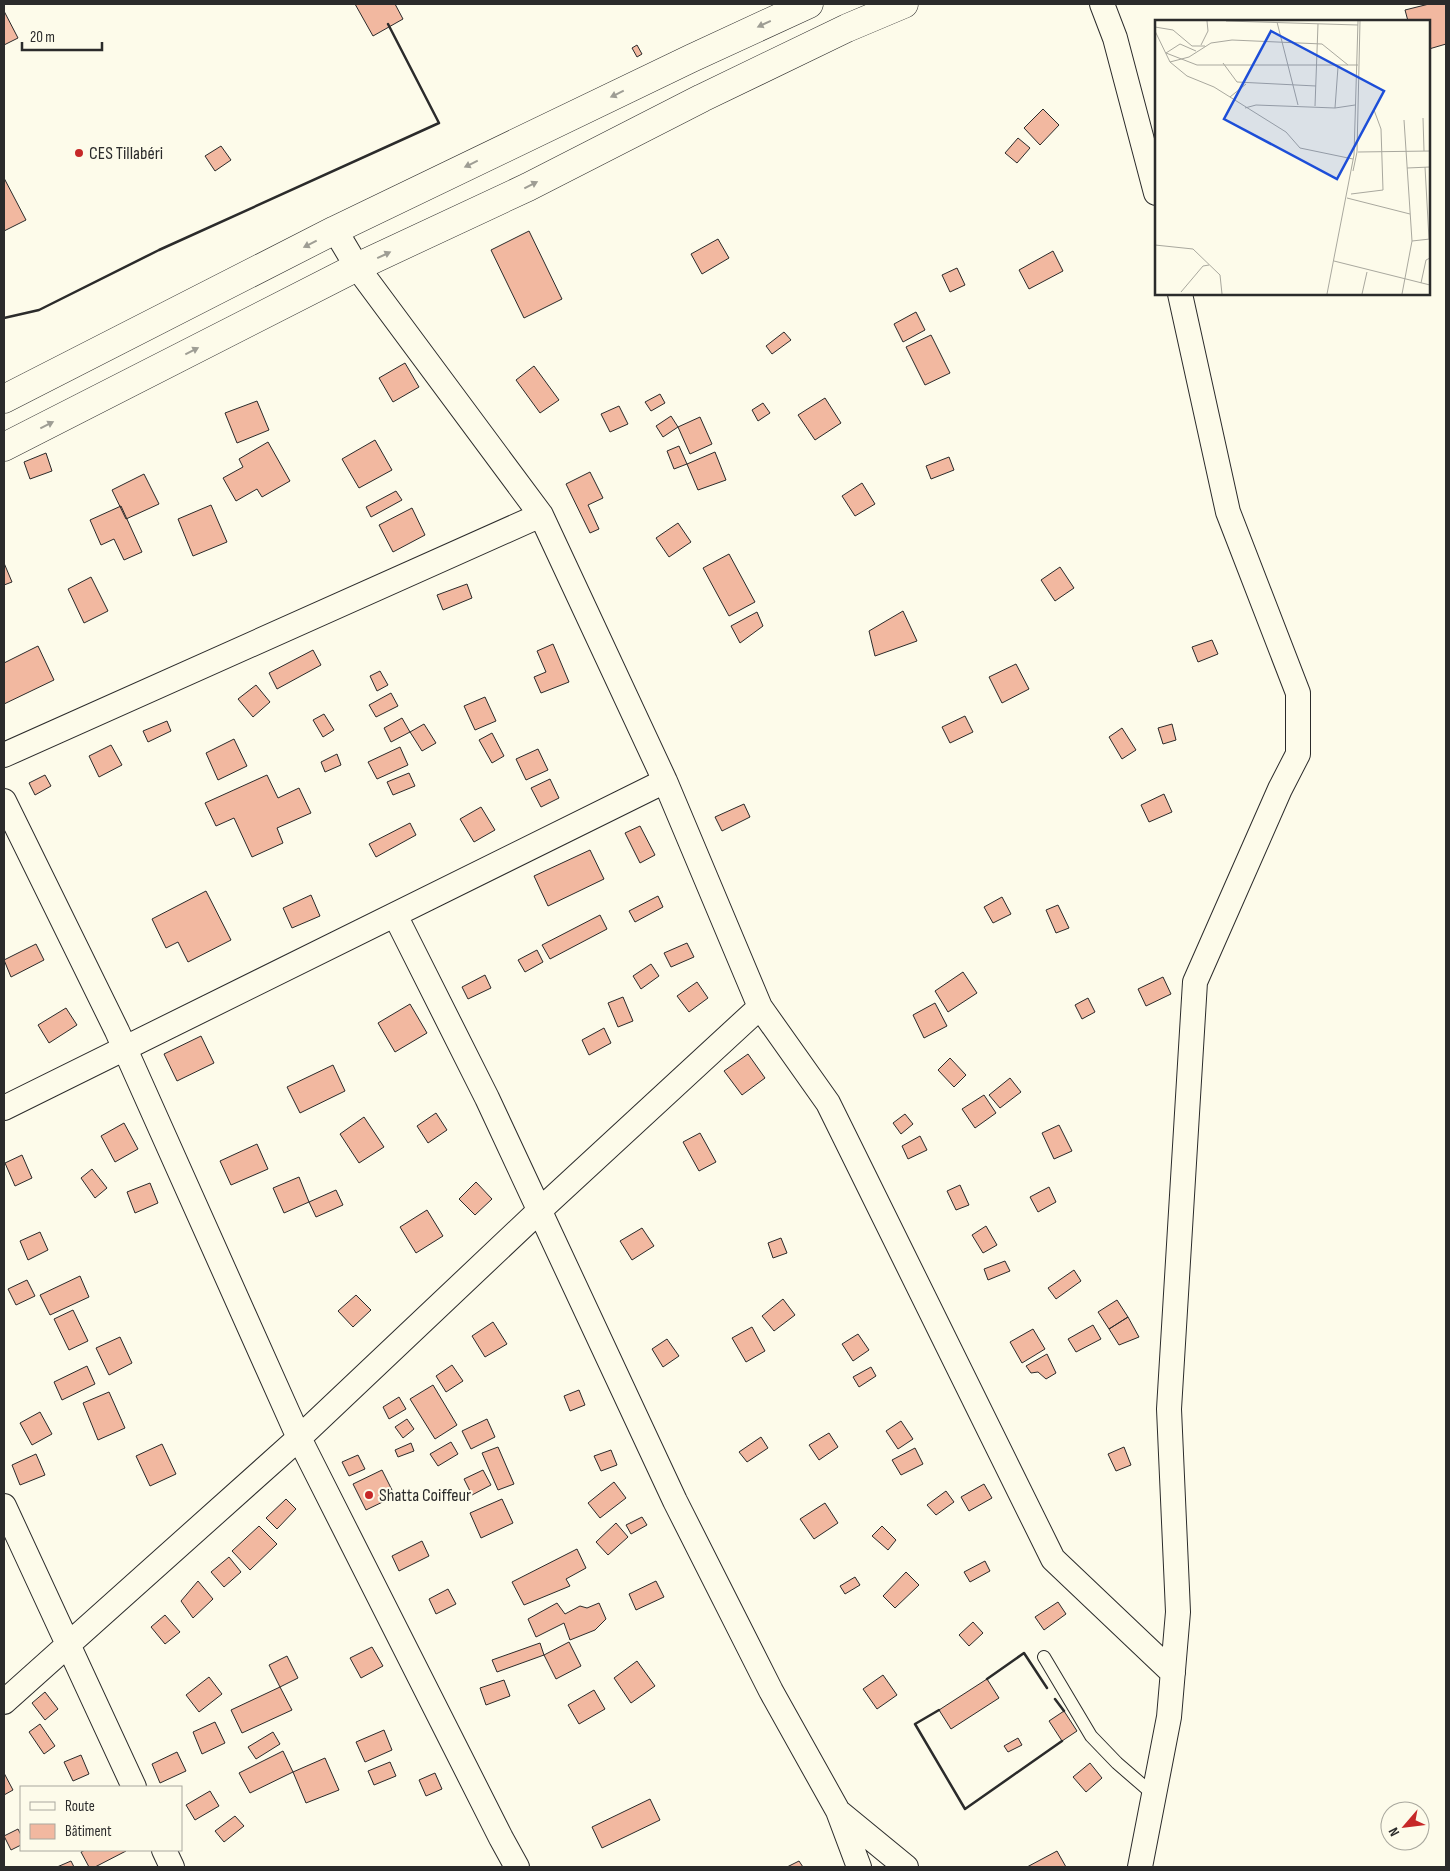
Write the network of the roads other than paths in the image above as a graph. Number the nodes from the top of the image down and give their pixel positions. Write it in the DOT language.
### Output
graph roads {
  1 [pos="809,4"];
  2 [pos="904,4"];
  3 [pos="1102,4"];
  4 [pos="1155,189"];
  5 [pos="335,230"];
  6 [pos="357,267"];
  7 [pos="1180,295"];
  8 [pos="4,399"];
  9 [pos="4,447"];
  10 [pos="541,515"];
  11 [pos="4,755"];
  12 [pos="665,782"];
  13 [pos="4,801"];
  14 [pos="395,915"];
  15 [pos="760,1006"];
  16 [pos="125,1048"];
  17 [pos="4,1108"];
  18 [pos="540,1210"];
  19 [pos="299,1438"];
  20 [pos="4,1506"];
  21 [pos="67,1645"];
  22 [pos="1044,1657"];
  23 [pos="1173,1673"];
  24 [pos="4,1702"];
  25 [pos="134,1786"];
  26 [pos="1154,1795"];
  27 [pos="838,1811"];
  28 [pos="164,1851"];
  29 [pos="172,1867"];
  30 [pos="517,1867"];
  31 [pos="859,1867"];
  32 [pos="906,1867"];
  33 [pos="1140,1867"];
  1 -- 5 [label="main road, one-way"];
  6 -- 2 [label="main road, one-way"];
  3 -- 4 [label="street"];
  5 -- 6 [label="street"];
  5 -- 8 [label="main road, one-way"];
  9 -- 6 [label="main road, one-way"];
  6 -- 10 [label="street"];
  7 -- 23 [label="street"];
  10 -- 11 [label="street"];
  10 -- 12 [label="street"];
  12 -- 14 [label="street"];
  12 -- 15 [label="street"];
  13 -- 16 [label="street"];
  14 -- 16 [label="street"];
  14 -- 18 [label="street"];
  15 -- 18 [label="street"];
  15 -- 23 [label="street"];
  16 -- 17 [label="street"];
  16 -- 19 [label="street"];
  18 -- 19 [label="street"];
  18 -- 27 [label="street"];
  19 -- 21 [label="street"];
  19 -- 30 [label="street"];
  20 -- 21 [label="street"];
  21 -- 24 [label="street"];
  21 -- 25 [label="street"];
  22 -- 26 [label="lane"];
  23 -- 26 [label="street"];
  26 -- 33 [label="street"];
  27 -- 31 [label="street"];
  27 -- 32 [label="street"];
  28 -- 29 [label="street"];
}
